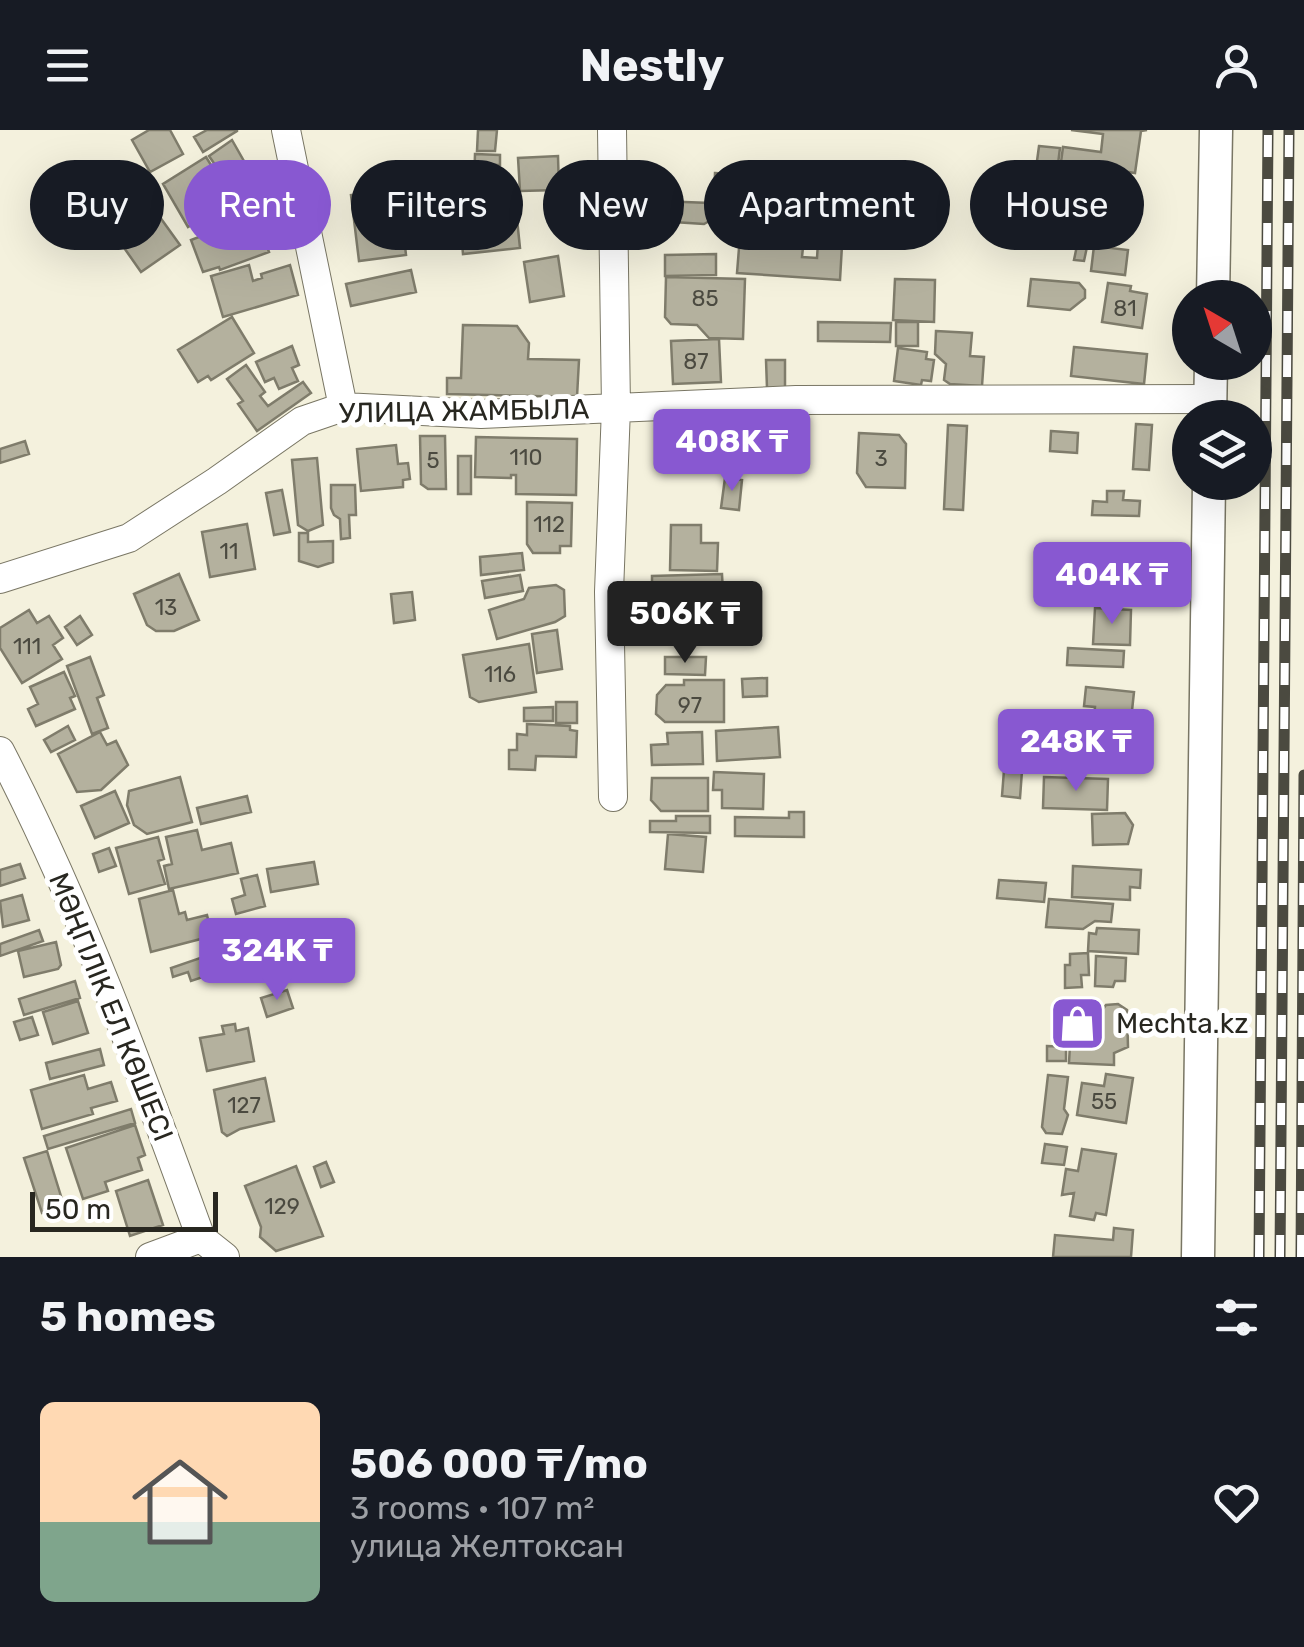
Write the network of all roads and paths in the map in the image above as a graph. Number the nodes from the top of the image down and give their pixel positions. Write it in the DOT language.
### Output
graph roads {
  1 [pos="286,130"];
  2 [pos="612,130"];
  3 [pos="1216,130"];
  4 [pos="1213,280"];
  5 [pos="1172,407"];
  6 [pos="342,408"];
  7 [pos="616,408"];
  8 [pos="1209,500"];
  9 [pos="0,578"];
  10 [pos="0,751"];
  11 [pos="614,797"];
  12 [pos="200,1238"];
  13 [pos="150,1257"];
  14 [pos="225,1257"];
  15 [pos="1198,1257"];
  1 -- 6 [label="street"];
  2 -- 7 [label="street"];
  3 -- 4 [label="street"];
  5 -- 7 [label="street, УЛИЦА ЖАМБЫЛА"];
  6 -- 7 [label="street, УЛИЦА ЖАМБЫЛА"];
  6 -- 9 [label="street, УЛИЦА ЖАМБЫЛА"];
  7 -- 11 [label="street"];
  8 -- 15 [label="street"];
  10 -- 12 [label="street, МӘҢГІЛІК ЕЛ КӨШЕСІ"];
  12 -- 13 [label="street"];
  12 -- 14 [label="street"];
}
